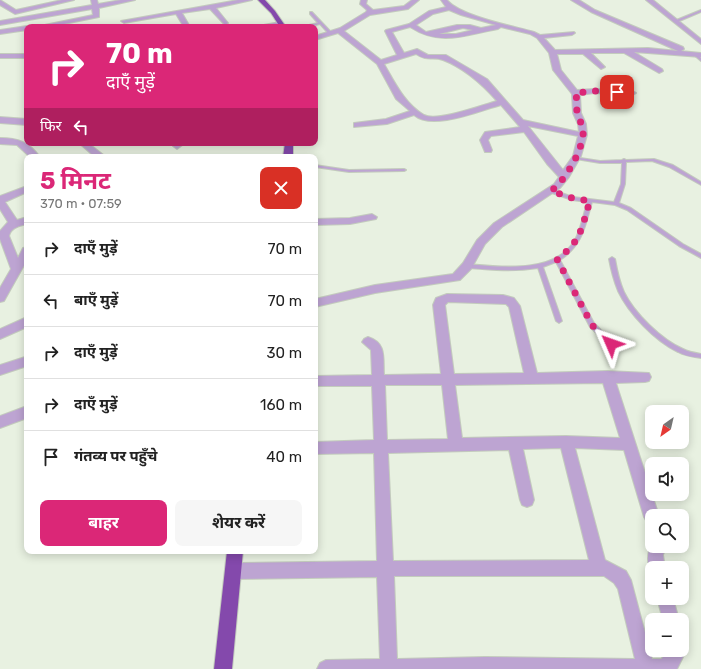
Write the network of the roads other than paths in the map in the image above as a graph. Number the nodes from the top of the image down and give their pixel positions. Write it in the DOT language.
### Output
graph roads {
  1 [pos="4,0"];
  2 [pos="42,0"];
  3 [pos="71,0"];
  4 [pos="129,0"];
  5 [pos="205,0"];
  6 [pos="249,0"];
  7 [pos="261,0"];
  8 [pos="364,0"];
  9 [pos="412,0"];
  10 [pos="416,0"];
  11 [pos="444,0"];
  12 [pos="574,0"];
  13 [pos="649,0"];
  14 [pos="0,2"];
  15 [pos="94,3"];
  16 [pos="49,4"];
  17 [pos="210,6"];
  18 [pos="450,8"];
  19 [pos="368,11"];
  20 [pos="701,11"];
  21 [pos="15,12"];
  22 [pos="178,12"];
  23 [pos="312,12"];
  24 [pos="0,16"];
  25 [pos="16,20"];
  26 [pos="124,21"];
  27 [pos="676,21"];
  28 [pos="0,23"];
  29 [pos="225,23"];
  30 [pos="321,23"];
  31 [pos="54,24"];
  32 [pos="185,24"];
  33 [pos="281,24"];
  34 [pos="316,24"];
  35 [pos="411,25"];
  36 [pos="505,27"];
  37 [pos="24,29"];
  38 [pos="339,30"];
  39 [pos="0,32"];
  40 [pos="330,33"];
  41 [pos="572,33"];
  42 [pos="318,37"];
  43 [pos="539,37"];
  44 [pos="701,42"];
  45 [pos="584,50"];
  46 [pos="625,50"];
  47 [pos="553,52"];
  48 [pos="696,54"];
  49 [pos="400,55"];
  50 [pos="0,56"];
  51 [pos="24,56"];
  52 [pos="701,60"];
  53 [pos="380,63"];
  54 [pos="601,68"];
  55 [pos="659,71"];
  56 [pos="575,93"];
  57 [pos="632,93"];
  58 [pos="501,102"];
  59 [pos="415,112"];
  60 [pos="0,120"];
  61 [pos="15,121"];
  62 [pos="24,122"];
  63 [pos="357,125"];
  64 [pos="524,126"];
  65 [pos="0,129"];
  66 [pos="582,135"];
  67 [pos="0,141"];
  68 [pos="24,144"];
  69 [pos="87,146"];
  70 [pos="488,150"];
  71 [pos="96,154"];
  72 [pos="576,158"];
  73 [pos="624,160"];
  74 [pos="318,166"];
  75 [pos="404,170"];
  76 [pos="564,177"];
  77 [pos="701,184"];
  78 [pos="24,190"];
  79 [pos="551,191"];
  80 [pos="0,201"];
  81 [pos="590,201"];
  82 [pos="616,204"];
  83 [pos="372,217"];
  84 [pos="24,221"];
  85 [pos="318,222"];
  86 [pos="14,223"];
  87 [pos="2,231"];
  88 [pos="701,256"];
  89 [pos="557,259"];
  90 [pos="612,259"];
  91 [pos="24,260"];
  92 [pos="540,265"];
  93 [pos="467,266"];
  94 [pos="20,273"];
  95 [pos="0,298"];
  96 [pos="318,303"];
  97 [pos="559,322"];
  98 [pos="24,323"];
  99 [pos="0,334"];
  100 [pos="368,342"];
  101 [pos="611,344"];
  102 [pos="701,356"];
  103 [pos="24,362"];
  104 [pos="0,370"];
  105 [pos="607,376"];
  106 [pos="645,377"];
  107 [pos="532,378"];
  108 [pos="448,379"];
  109 [pos="318,381"];
  110 [pos="379,381"];
  111 [pos="24,413"];
  112 [pos="0,422"];
  113 [pos="566,442"];
  114 [pos="515,444"];
  115 [pos="629,444"];
  116 [pos="456,446"];
  117 [pos="318,448"];
  118 [pos="382,448"];
  119 [pos="527,500"];
  120 [pos="649,509"];
  121 [pos="235,554"];
  122 [pos="599,567"];
  123 [pos="387,568"];
  124 [pos="233,571"];
  125 [pos="676,657"];
  126 [pos="389,668"];
  127 [pos="653,668"];
  128 [pos="223,669"];
  129 [pos="326,669"];
  1 -- 14 [label="street"];
  2 -- 16 [label="street"];
  3 -- 16 [label="street"];
  4 -- 15 [label="street"];
  5 -- 17 [label="street"];
  6 -- 17 [label="street"];
  7 -- 33 [label="highway"];
  8 -- 19 [label="street"];
  9 -- 19 [label="street"];
  10 -- 19 [label="street"];
  11 -- 18 [label="street"];
  12 -- 48 [label="street"];
  13 -- 27 [label="street"];
  14 -- 21 [label="street"];
  15 -- 25 [label="street"];
  15 -- 31 [label="street"];
  16 -- 21 [label="street"];
  17 -- 22 [label="street"];
  17 -- 29 [label="street"];
  18 -- 35 [label="street"];
  18 -- 36 [label="street"];
  19 -- 38 [label="street"];
  20 -- 27 [label="lane"];
  21 -- 24 [label="street"];
  22 -- 26 [label="street"];
  22 -- 32 [label="street"];
  23 -- 30 [label="lane"];
  25 -- 28 [label="street"];
  25 -- 37 [label="street"];
  27 -- 44 [label="street"];
  30 -- 34 [label="lane"];
  30 -- 40 [label="lane"];
  35 -- 36 [label="street"];
  35 -- 49 [label="street"];
  36 -- 43 [label="street"];
  37 -- 39 [label="street"];
  38 -- 40 [label="street"];
  38 -- 53 [label="street"];
  40 -- 42 [label="street"];
  41 -- 43 [label="street"];
  43 -- 47 [label="street"];
  45 -- 46 [label="street"];
  45 -- 47 [label="street"];
  45 -- 54 [label="street"];
  46 -- 48 [label="street"];
  46 -- 55 [label="street"];
  47 -- 56 [label="street"];
  48 -- 52 [label="lane"];
  49 -- 53 [label="street"];
  49 -- 58 [label="street"];
  50 -- 51 [label="street"];
  53 -- 59 [label="street"];
  56 -- 57 [label="street"];
  56 -- 66 [label="street"];
  58 -- 59 [label="street"];
  58 -- 64 [label="street"];
  59 -- 63 [label="street"];
  60 -- 61 [label="street"];
  61 -- 62 [label="street"];
  61 -- 65 [label="street"];
  64 -- 66 [label="street"];
  64 -- 70 [label="street"];
  64 -- 76 [label="street"];
  66 -- 72 [label="street"];
  67 -- 68 [label="street"];
  69 -- 71 [label="street"];
  72 -- 73 [label="lane"];
  72 -- 76 [label="street"];
  73 -- 77 [label="lane"];
  73 -- 82 [label="lane"];
  74 -- 75 [label="lane"];
  76 -- 79 [label="street"];
  78 -- 80 [label="street"];
  79 -- 81 [label="lane"];
  79 -- 93 [label="street"];
  80 -- 86 [label="street"];
  81 -- 82 [label="lane"];
  81 -- 89 [label="lane"];
  82 -- 88 [label="lane"];
  83 -- 85 [label="street"];
  84 -- 86 [label="street"];
  86 -- 87 [label="street"];
  87 -- 94 [label="street"];
  89 -- 92 [label="lane"];
  89 -- 101 [label="lane"];
  90 -- 102 [label="lane"];
  91 -- 94 [label="street"];
  92 -- 93 [label="lane"];
  92 -- 97 [label="lane"];
  93 -- 96 [label="street"];
  94 -- 95 [label="street"];
  98 -- 99 [label="street"];
  100 -- 110 [label="street"];
  103 -- 104 [label="street"];
  105 -- 106 [label="street"];
  105 -- 107 [label="street"];
  105 -- 115 [label="street"];
  107 -- 108 [label="street"];
  107 -- 108 [label="street"];
  108 -- 110 [label="street"];
  108 -- 116 [label="street"];
  109 -- 110 [label="street"];
  110 -- 118 [label="street"];
  111 -- 112 [label="street"];
  113 -- 114 [label="street"];
  113 -- 115 [label="street"];
  113 -- 122 [label="street"];
  114 -- 116 [label="street"];
  114 -- 119 [label="street"];
  115 -- 120 [label="street"];
  116 -- 118 [label="street"];
  117 -- 118 [label="street"];
  118 -- 123 [label="street"];
  121 -- 124 [label="highway"];
  122 -- 123 [label="street"];
  122 -- 127 [label="street"];
  123 -- 124 [label="street"];
  123 -- 126 [label="street"];
  124 -- 128 [label="highway"];
  125 -- 127 [label="street"];
  126 -- 127 [label="street"];
  126 -- 129 [label="street"];
}
